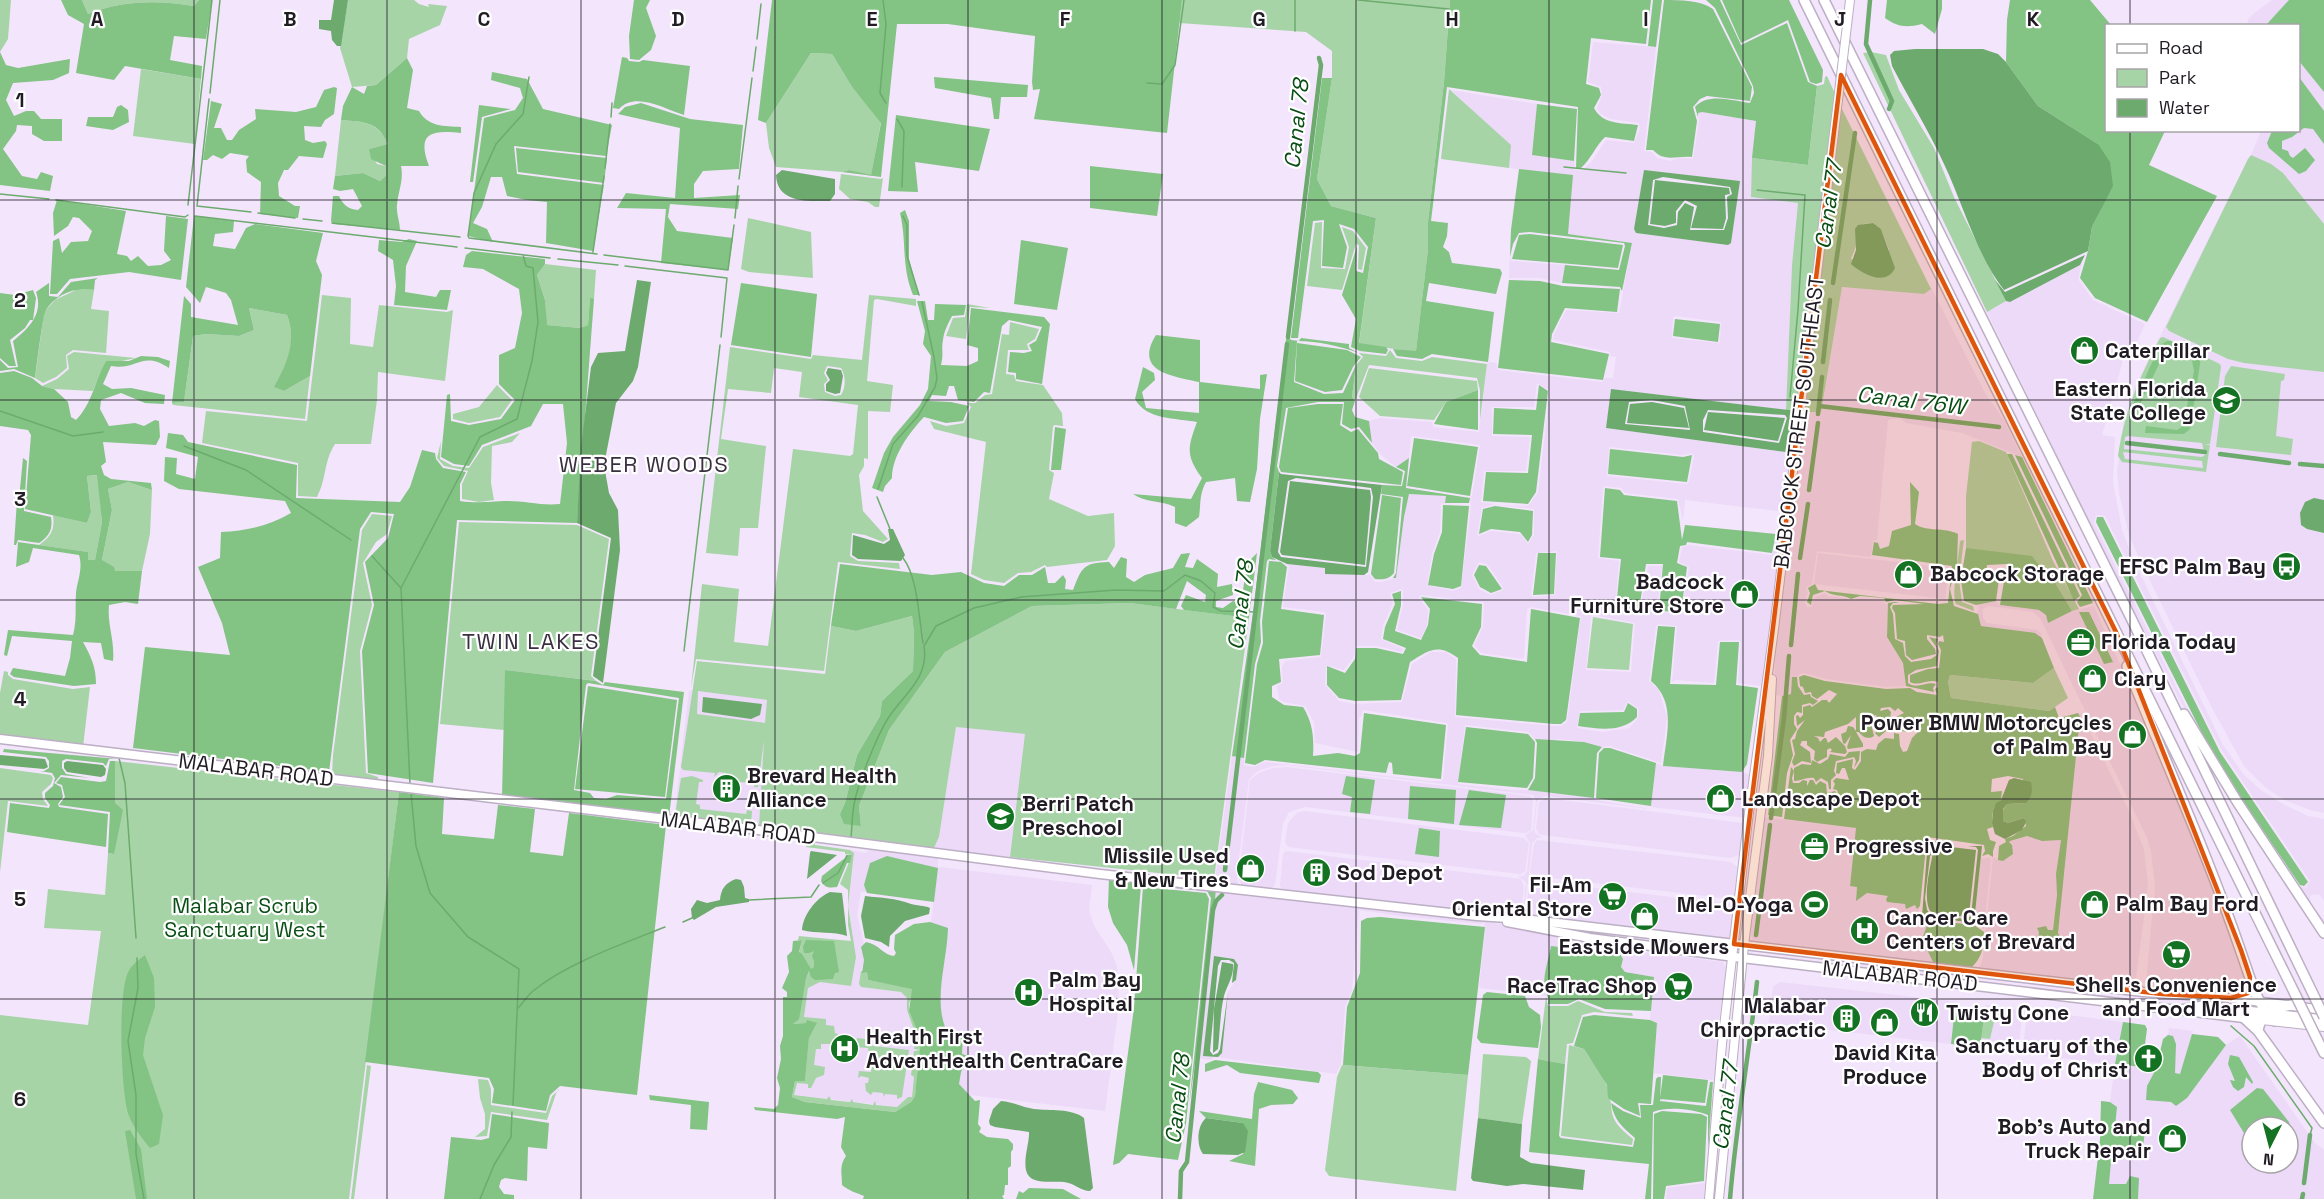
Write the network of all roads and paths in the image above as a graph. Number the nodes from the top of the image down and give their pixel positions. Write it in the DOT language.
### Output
graph roads {
  1 [pos="1804,0"];
  2 [pos="1824,0"];
  3 [pos="1850,0"];
  4 [pos="2131,618"];
  5 [pos="1774,629"];
  6 [pos="2116,632"];
  7 [pos="0,740"];
  8 [pos="1477,916"];
  9 [pos="1600,928"];
  10 [pos="1562,933"];
  11 [pos="2324,933"];
  12 [pos="1734,944"];
  13 [pos="1744,945"];
  14 [pos="1732,957"];
  15 [pos="1742,958"];
  16 [pos="1904,964"];
  17 [pos="1883,974"];
  18 [pos="2250,977"];
  19 [pos="2143,992"];
  20 [pos="2231,998"];
  21 [pos="2122,1002"];
  22 [pos="2261,1002"];
  23 [pos="2292,1005"];
  24 [pos="2181,1010"];
  25 [pos="2324,1010"];
  26 [pos="2264,1016"];
  27 [pos="2244,1018"];
  28 [pos="2324,1019"];
  29 [pos="2275,1021"];
  30 [pos="2324,1027"];
  31 [pos="2258,1031"];
  32 [pos="2324,1053"];
  33 [pos="1716,1114"];
  34 [pos="2324,1123"];
  35 [pos="1725,1128"];
  36 [pos="1709,1199"];
  37 [pos="1719,1199"];
  1 -- 6 [label="highway"];
  2 -- 4 [label="highway"];
  3 -- 5 [label="main road, BABCOCK STREET SOUTHEAST, bridge"];
  4 -- 11 [label="highway"];
  4 -- 28 [label="highway, bridge"];
  5 -- 12 [label="main road, BABCOCK STREET SOUTHEAST"];
  5 -- 13 [label="main road, BABCOCK STREET SOUTHEAST"];
  6 -- 18 [label="highway"];
  6 -- 32 [label="highway, bridge"];
  7 -- 8 [label="main road, MALABAR ROAD"];
  8 -- 9 [label="main road, MALABAR ROAD"];
  8 -- 10 [label="main road, MALABAR ROAD"];
  9 -- 10 [label="main road"];
  9 -- 12 [label="main road, MALABAR ROAD"];
  10 -- 14 [label="main road, MALABAR ROAD"];
  12 -- 13 [label="main road, MALABAR ROAD"];
  12 -- 14 [label="main road, BABCOCK STREET SOUTHEAST"];
  13 -- 15 [label="main road, BABCOCK STREET SOUTHEAST"];
  13 -- 16 [label="main road, MALABAR ROAD"];
  14 -- 15 [label="main road, MALABAR ROAD"];
  14 -- 33 [label="main road, BABCOCK STREET SOUTHEAST"];
  15 -- 17 [label="main road, MALABAR ROAD"];
  15 -- 35 [label="main road, BABCOCK STREET SOUTHEAST"];
  16 -- 17 [label="main road"];
  16 -- 19 [label="main road, MALABAR ROAD"];
  17 -- 21 [label="main road, MALABAR ROAD"];
  18 -- 20 [label="highway"];
  18 -- 22 [label="highway"];
  19 -- 20 [label="main road, MALABAR ROAD"];
  19 -- 21 [label="main road"];
  20 -- 22 [label="main road, MALABAR ROAD"];
  21 -- 24 [label="main road, MALABAR ROAD"];
  22 -- 23 [label="main road, MALABAR ROAD"];
  22 -- 26 [label="highway"];
  23 -- 25 [label="main road, MALABAR ROAD"];
  23 -- 26 [label="highway"];
  24 -- 26 [label="highway"];
  24 -- 27 [label="main road, MALABAR ROAD"];
  26 -- 27 [label="main road, MALABAR ROAD"];
  26 -- 28 [label="highway"];
  26 -- 29 [label="highway"];
  26 -- 31 [label="highway"];
  27 -- 31 [label="highway"];
  29 -- 30 [label="main road"];
  31 -- 34 [label="highway"];
  33 -- 35 [label="main road"];
  33 -- 36 [label="main road, BABCOCK STREET SOUTHEAST"];
  35 -- 37 [label="main road, BABCOCK STREET SOUTHEAST"];
}
